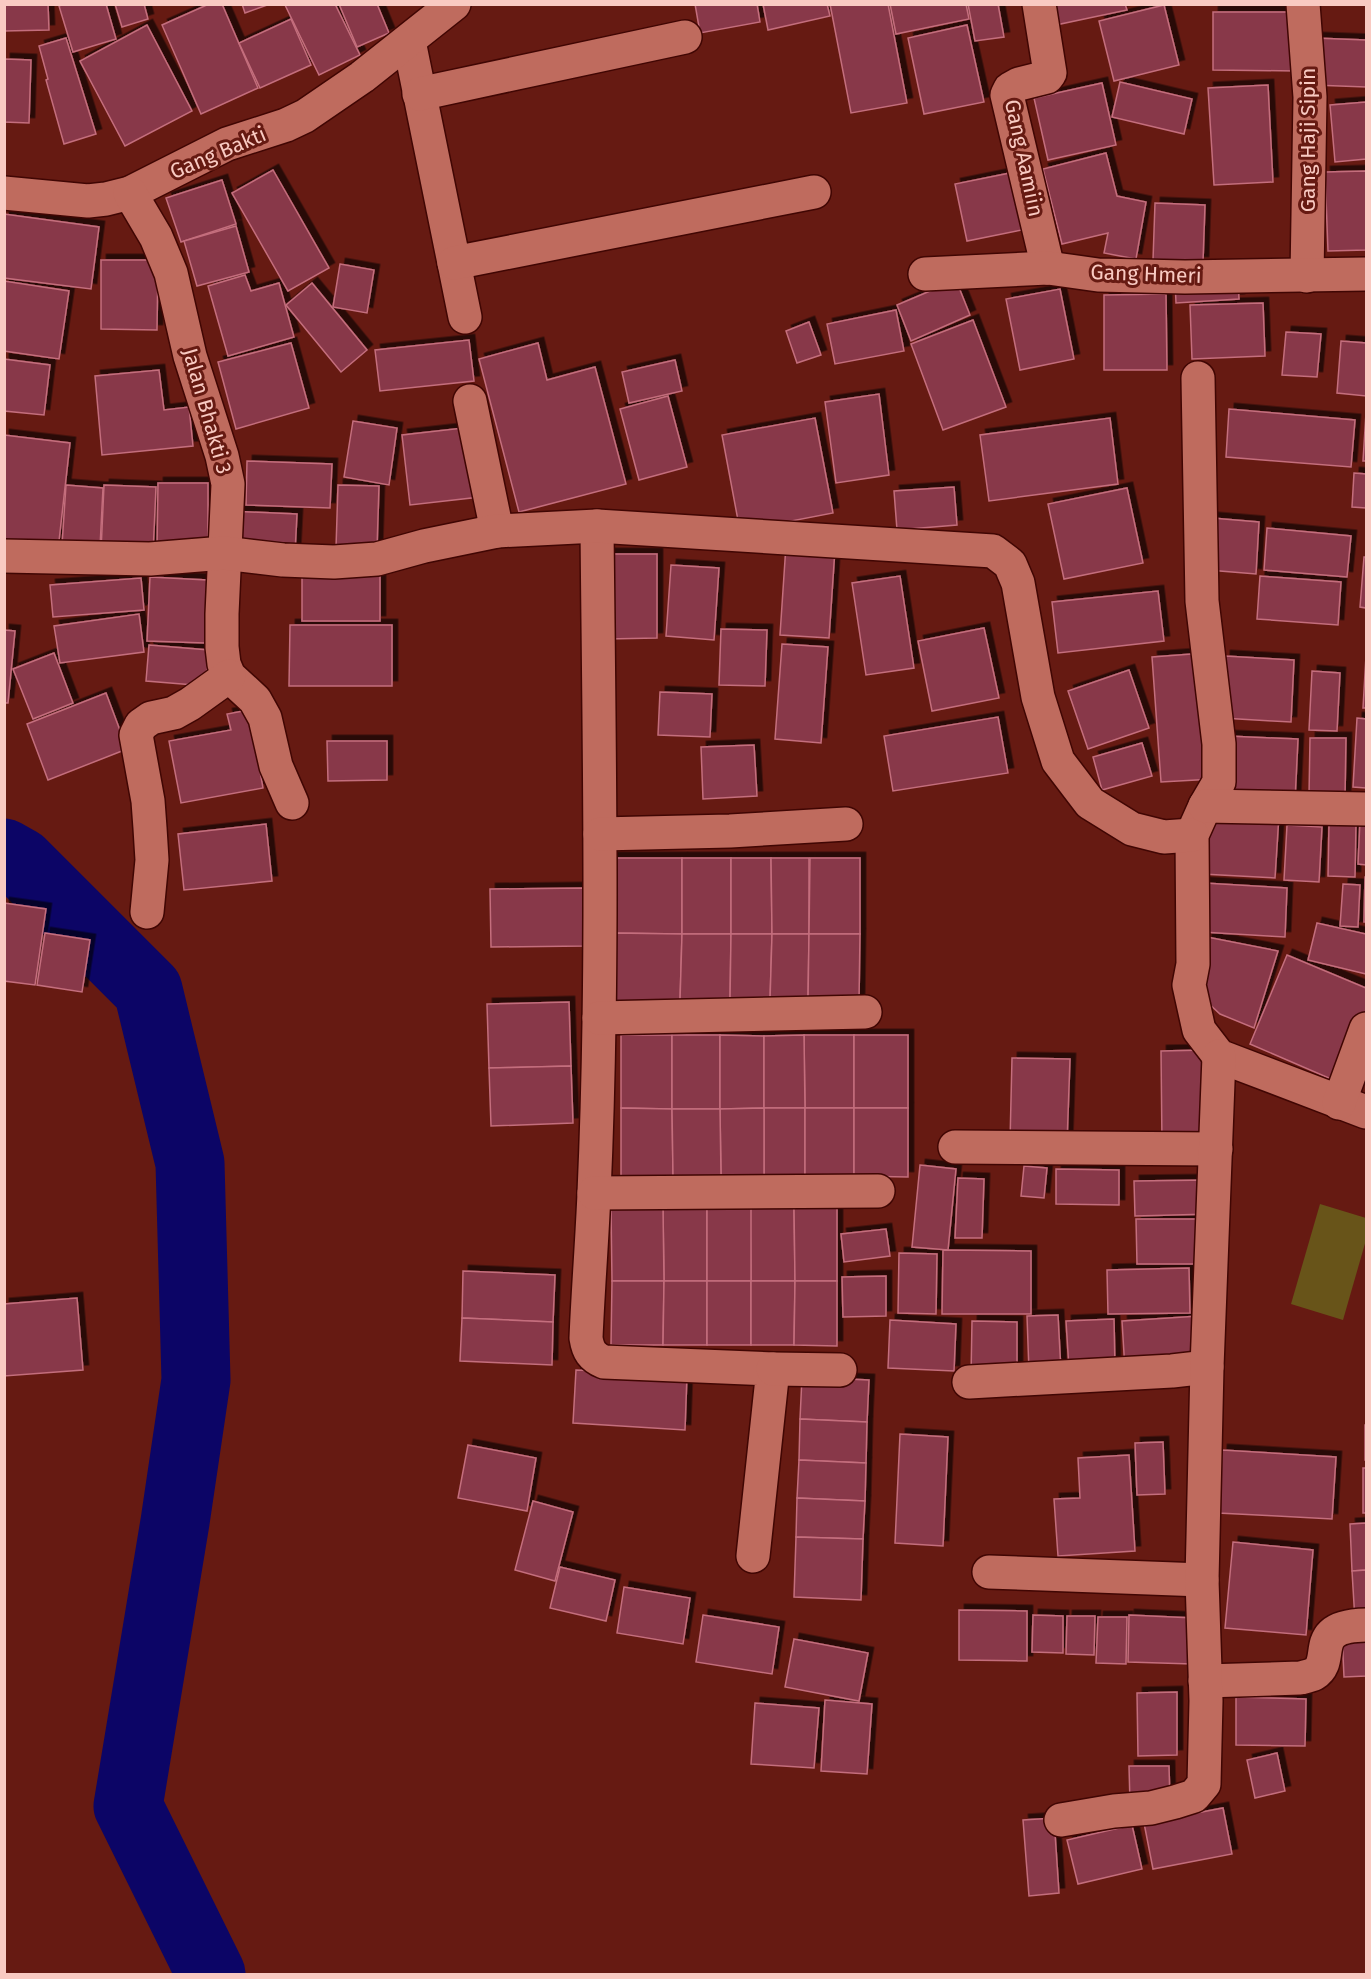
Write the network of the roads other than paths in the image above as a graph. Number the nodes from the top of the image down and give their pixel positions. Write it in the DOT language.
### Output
graph roads {
  1 [pos="454,4"];
  2 [pos="1039,4"];
  3 [pos="1303,4"];
  4 [pos="685,37"];
  5 [pos="417,46"];
  6 [pos="814,192"];
  7 [pos="4,193"];
  8 [pos="130,193"];
  9 [pos="454,263"];
  10 [pos="1048,268"];
  11 [pos="925,274"];
  12 [pos="1366,274"];
  13 [pos="1307,276"];
  14 [pos="465,316"];
  15 [pos="1198,378"];
  16 [pos="470,401"];
  17 [pos="597,526"];
  18 [pos="497,531"];
  19 [pos="224,553"];
  20 [pos="4,556"];
  21 [pos="229,676"];
  22 [pos="291,803"];
  23 [pos="1205,806"];
  24 [pos="1366,809"];
  25 [pos="846,824"];
  26 [pos="600,834"];
  27 [pos="1192,835"];
  28 [pos="147,912"];
  29 [pos="865,1012"];
  30 [pos="599,1018"];
  31 [pos="1366,1029"];
  32 [pos="1219,1056"];
  33 [pos="1353,1108"];
  34 [pos="955,1147"];
  35 [pos="1216,1149"];
  36 [pos="878,1191"];
  37 [pos="594,1193"];
  38 [pos="1208,1367"];
  39 [pos="772,1369"];
  40 [pos="840,1370"];
  41 [pos="969,1382"];
  42 [pos="753,1556"];
  43 [pos="989,1572"];
  44 [pos="1202,1580"];
  45 [pos="1366,1625"];
  46 [pos="1205,1681"];
  47 [pos="1061,1820"];
  1 -- 5 [label="street, Gang Bakti"];
  2 -- 10 [label="street, Gang Aamiin"];
  3 -- 13 [label="street, Gang Haji Sipin"];
  4 -- 5 [label="street"];
  5 -- 8 [label="street, Gang Bakti"];
  5 -- 9 [label="street"];
  6 -- 9 [label="street"];
  7 -- 8 [label="street, Gang Bakti"];
  8 -- 19 [label="street, Jalan Bhakti 3"];
  9 -- 14 [label="street"];
  10 -- 11 [label="street, Gang Hmeri"];
  10 -- 13 [label="street, Gang Hmeri"];
  12 -- 13 [label="street, Gang Hmeri"];
  15 -- 23 [label="street"];
  16 -- 18 [label="street"];
  17 -- 18 [label="street"];
  17 -- 26 [label="street"];
  17 -- 27 [label="street"];
  18 -- 19 [label="street"];
  19 -- 20 [label="street"];
  19 -- 21 [label="street, Jalan Bhakti 3"];
  21 -- 22 [label="street"];
  21 -- 28 [label="street"];
  23 -- 24 [label="street"];
  23 -- 27 [label="street"];
  25 -- 26 [label="street"];
  26 -- 30 [label="street"];
  27 -- 32 [label="street"];
  29 -- 30 [label="street"];
  30 -- 37 [label="street"];
  31 -- 33 [label="street"];
  32 -- 33 [label="street"];
  32 -- 35 [label="street"];
  34 -- 35 [label="street"];
  35 -- 38 [label="street"];
  36 -- 37 [label="street"];
  37 -- 39 [label="street"];
  38 -- 41 [label="street"];
  38 -- 44 [label="street"];
  39 -- 40 [label="street"];
  39 -- 42 [label="street"];
  43 -- 44 [label="street"];
  44 -- 46 [label="street"];
  45 -- 46 [label="street"];
  46 -- 47 [label="street"];
}
